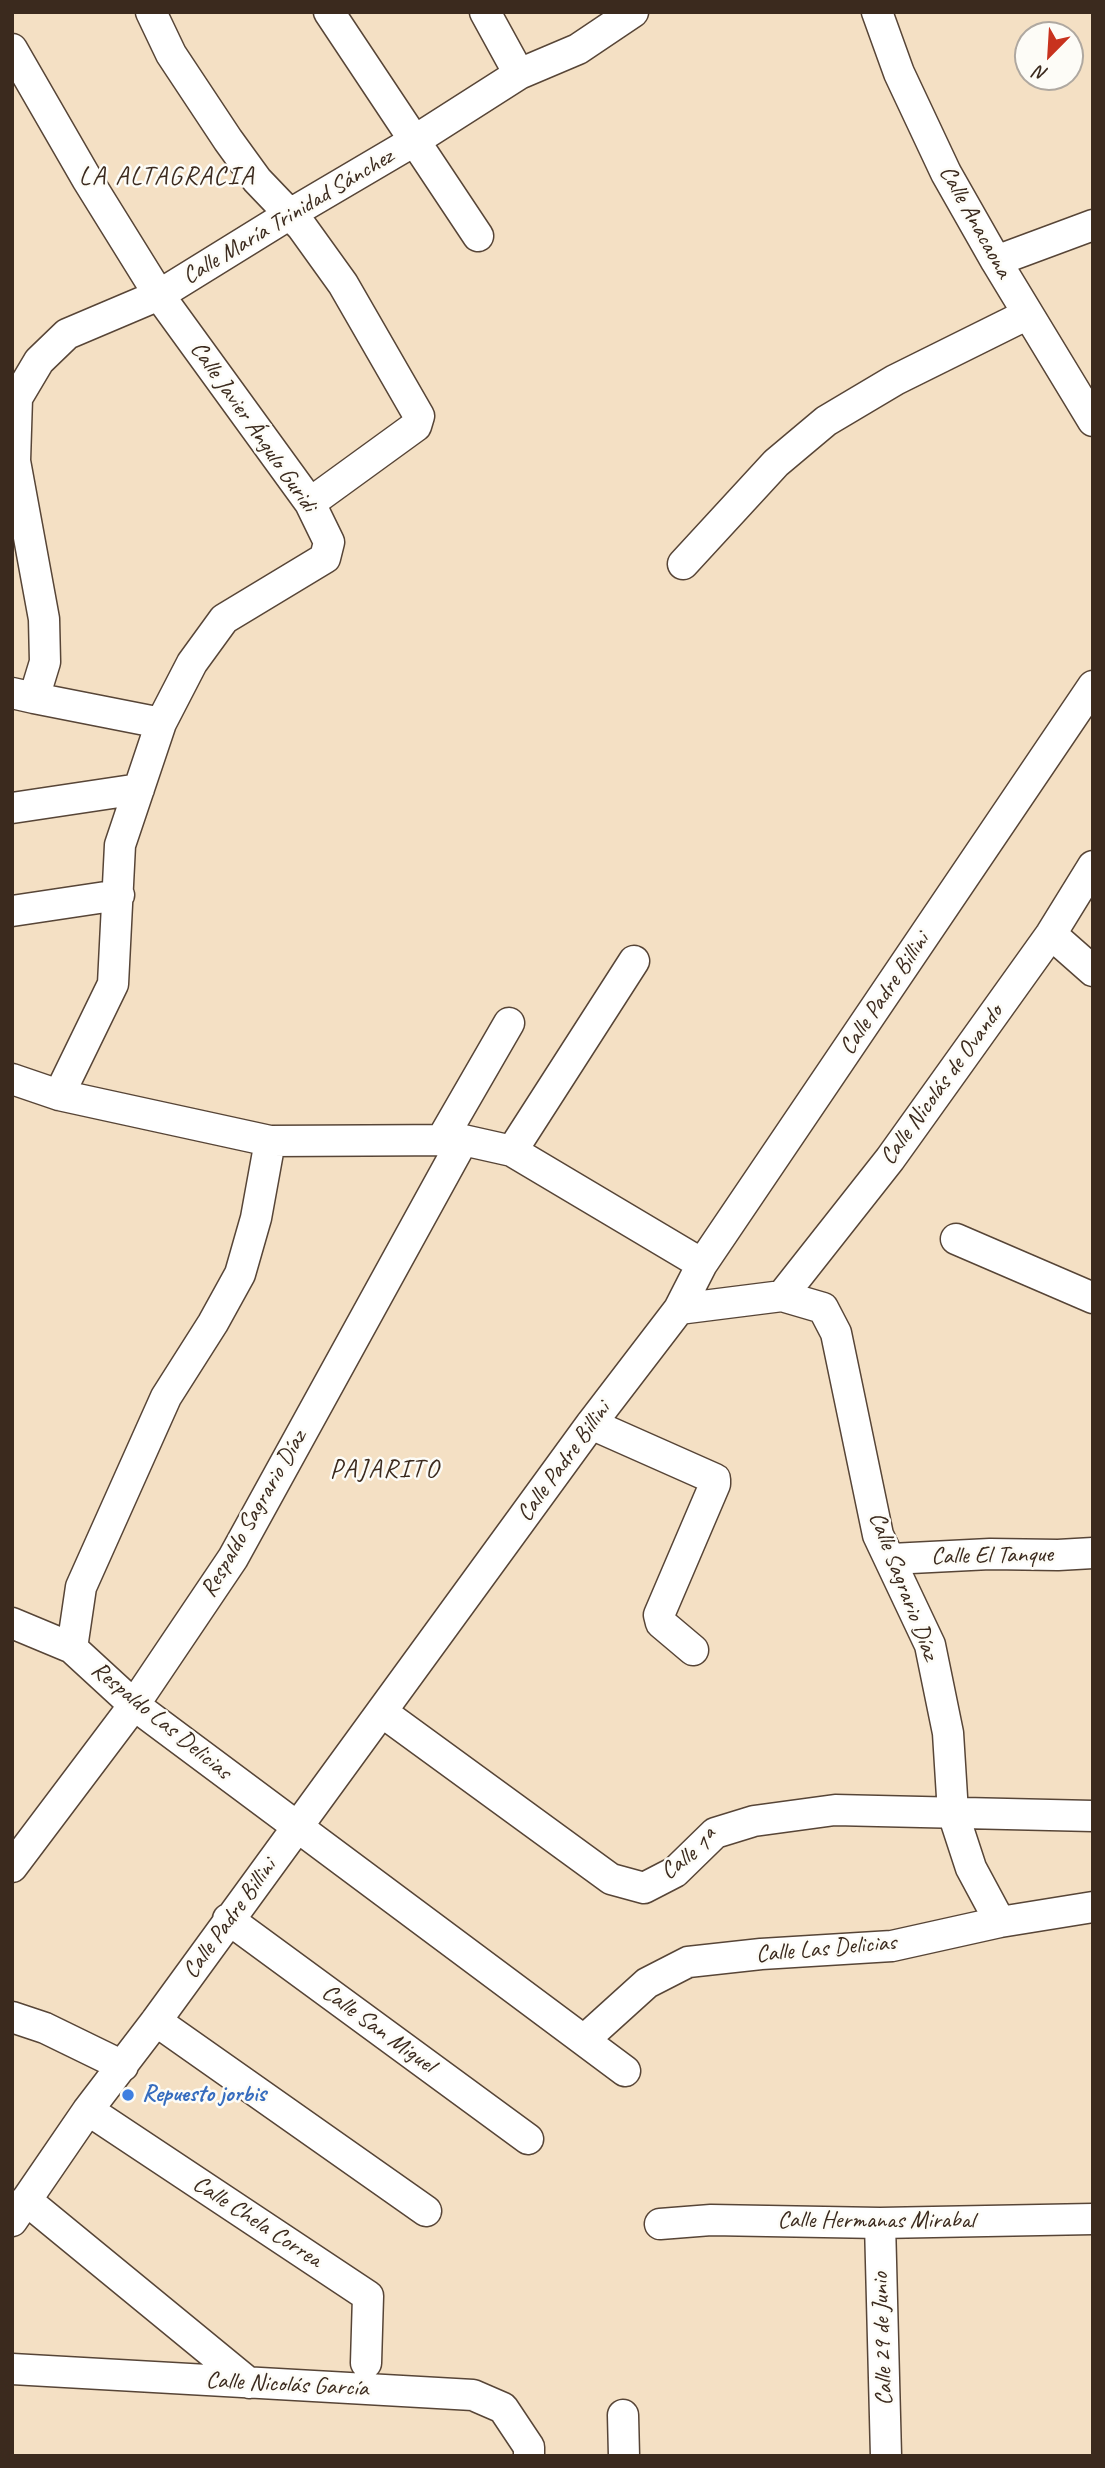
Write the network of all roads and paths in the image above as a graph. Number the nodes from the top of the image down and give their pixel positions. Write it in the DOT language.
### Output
graph roads {
  1 [pos="151,12"];
  2 [pos="328,12"];
  3 [pos="485,12"];
  4 [pos="633,12"];
  5 [pos="877,12"];
  6 [pos="600,21"];
  7 [pos="12,49"];
  8 [pos="519,74"];
  9 [pos="414,141"];
  10 [pos="290,214"];
  11 [pos="1093,225"];
  12 [pos="478,236"];
  13 [pos="996,261"];
  14 [pos="159,295"];
  15 [pos="1028,314"];
  16 [pos="15,398"];
  17 [pos="1093,421"];
  18 [pos="14,464"];
  19 [pos="310,503"];
  20 [pos="683,564"];
  21 [pos="23,695"];
  22 [pos="1091,695"];
  23 [pos="161,723"];
  24 [pos="139,789"];
  25 [pos="12,808"];
  26 [pos="1093,866"];
  27 [pos="119,895"];
  28 [pos="12,911"];
  29 [pos="1051,934"];
  30 [pos="634,961"];
  31 [pos="1093,971"];
  32 [pos="509,1023"];
  33 [pos="12,1079"];
  34 [pos="60,1095"];
  35 [pos="453,1140"];
  36 [pos="270,1141"];
  37 [pos="512,1151"];
  38 [pos="956,1239"];
  39 [pos="702,1265"];
  40 [pos="782,1296"];
  41 [pos="1093,1298"];
  42 [pos="679,1309"];
  43 [pos="591,1424"];
  44 [pos="1093,1553"];
  45 [pos="891,1559"];
  46 [pos="12,1623"];
  47 [pos="72,1648"];
  48 [pos="693,1650"];
  49 [pos="134,1705"];
  50 [pos="382,1712"];
  51 [pos="953,1814"];
  52 [pos="1093,1816"];
  53 [pos="298,1827"];
  54 [pos="12,1867"];
  55 [pos="1093,1907"];
  56 [pos="228,1919"];
  57 [pos="1000,1922"];
  58 [pos="12,2017"];
  59 [pos="156,2021"];
  60 [pos="583,2040"];
  61 [pos="122,2066"];
  62 [pos="625,2071"];
  63 [pos="88,2110"];
  64 [pos="528,2139"];
  65 [pos="19,2210"];
  66 [pos="426,2211"];
  67 [pos="1093,2219"];
  68 [pos="880,2223"];
  69 [pos="660,2224"];
  70 [pos="366,2363"];
  71 [pos="12,2370"];
  72 [pos="249,2383"];
  73 [pos="623,2415"];
  74 [pos="529,2456"];
  75 [pos="624,2456"];
  76 [pos="886,2456"];
  1 -- 10 [label="street"];
  2 -- 9 [label="street"];
  3 -- 8 [label="street"];
  4 -- 6 [label="street, Calle María Trinidad Sánchez"];
  5 -- 13 [label="street, Calle Anacaona"];
  6 -- 8 [label="street, Calle María Trinidad Sánchez"];
  7 -- 14 [label="street, Calle Javier Ángulo Guridi"];
  8 -- 9 [label="street, Calle María Trinidad Sánchez"];
  9 -- 10 [label="street, Calle María Trinidad Sánchez"];
  9 -- 12 [label="street"];
  10 -- 14 [label="street, Calle María Trinidad Sánchez"];
  10 -- 19 [label="street"];
  11 -- 13 [label="street"];
  13 -- 15 [label="street, Calle Anacaona"];
  14 -- 16 [label="street, Calle María Trinidad Sánchez"];
  14 -- 19 [label="street, Calle Javier Ángulo Guridi"];
  15 -- 17 [label="street, Calle Anacaona"];
  15 -- 20 [label="street"];
  16 -- 18 [label="street, Calle María Trinidad Sánchez"];
  18 -- 21 [label="street, Calle María Trinidad Sánchez"];
  19 -- 23 [label="street, Calle Javier Ángulo Guridi"];
  21 -- 23 [label="street"];
  22 -- 39 [label="street, Calle Padre Billini"];
  23 -- 24 [label="street, Calle Javier Ángulo Guridi"];
  24 -- 25 [label="street"];
  24 -- 27 [label="street, Calle Javier Ángulo Guridi"];
  26 -- 29 [label="street, Calle Nicolás de Ovando"];
  27 -- 28 [label="street"];
  27 -- 34 [label="street, Calle Javier Ángulo Guridi"];
  29 -- 31 [label="street"];
  29 -- 40 [label="street, Calle Nicolás de Ovando"];
  30 -- 37 [label="street"];
  32 -- 35 [label="street, Respaldo Sagrario Díaz"];
  33 -- 34 [label="street"];
  34 -- 36 [label="street"];
  35 -- 36 [label="street"];
  35 -- 37 [label="street"];
  35 -- 49 [label="street, Respaldo Sagrario Díaz"];
  36 -- 47 [label="street, Respaldo Las Delicias"];
  37 -- 39 [label="street"];
  38 -- 41 [label="street"];
  39 -- 42 [label="street, Calle Padre Billini"];
  40 -- 42 [label="street, Calle Sagrario Díaz"];
  40 -- 45 [label="street, Calle Sagrario Díaz"];
  42 -- 43 [label="street, Calle Padre Billini"];
  43 -- 48 [label="street"];
  43 -- 50 [label="street, Calle Padre Billini"];
  44 -- 45 [label="street, Calle El Tanque"];
  45 -- 51 [label="street, Calle Sagrario Díaz"];
  46 -- 47 [label="street"];
  47 -- 49 [label="street, Respaldo Las Delicias"];
  49 -- 53 [label="street, Respaldo Las Delicias"];
  49 -- 54 [label="street, Respaldo Sagrario Díaz"];
  50 -- 51 [label="street, Calle 1ª"];
  50 -- 53 [label="street, Calle Padre Billini"];
  51 -- 52 [label="street, Calle 1ª"];
  51 -- 57 [label="street, Calle Sagrario Díaz"];
  53 -- 56 [label="street, Calle Padre Billini"];
  53 -- 60 [label="street, Respaldo Las Delicias"];
  55 -- 57 [label="street, Calle Las Delicias"];
  56 -- 59 [label="street, Calle Padre Billini"];
  56 -- 64 [label="street, Calle San Miguel"];
  57 -- 60 [label="street, Calle Las Delicias"];
  58 -- 61 [label="street"];
  59 -- 61 [label="street, Calle Padre Billini"];
  59 -- 66 [label="street"];
  60 -- 62 [label="street, Respaldo Las Delicias"];
  61 -- 63 [label="street, Calle Padre Billini"];
  63 -- 65 [label="street, Calle Padre Billini"];
  63 -- 70 [label="street, Calle Chela Correa"];
  65 -- 72 [label="street"];
  67 -- 68 [label="street, Calle Hermanas Mirabal"];
  68 -- 69 [label="street, Calle Hermanas Mirabal"];
  68 -- 76 [label="street, Calle 29 de Junio"];
  71 -- 72 [label="street, Calle Nicolás García"];
  72 -- 74 [label="street, Calle Nicolás García"];
  73 -- 75 [label="street"];
}
